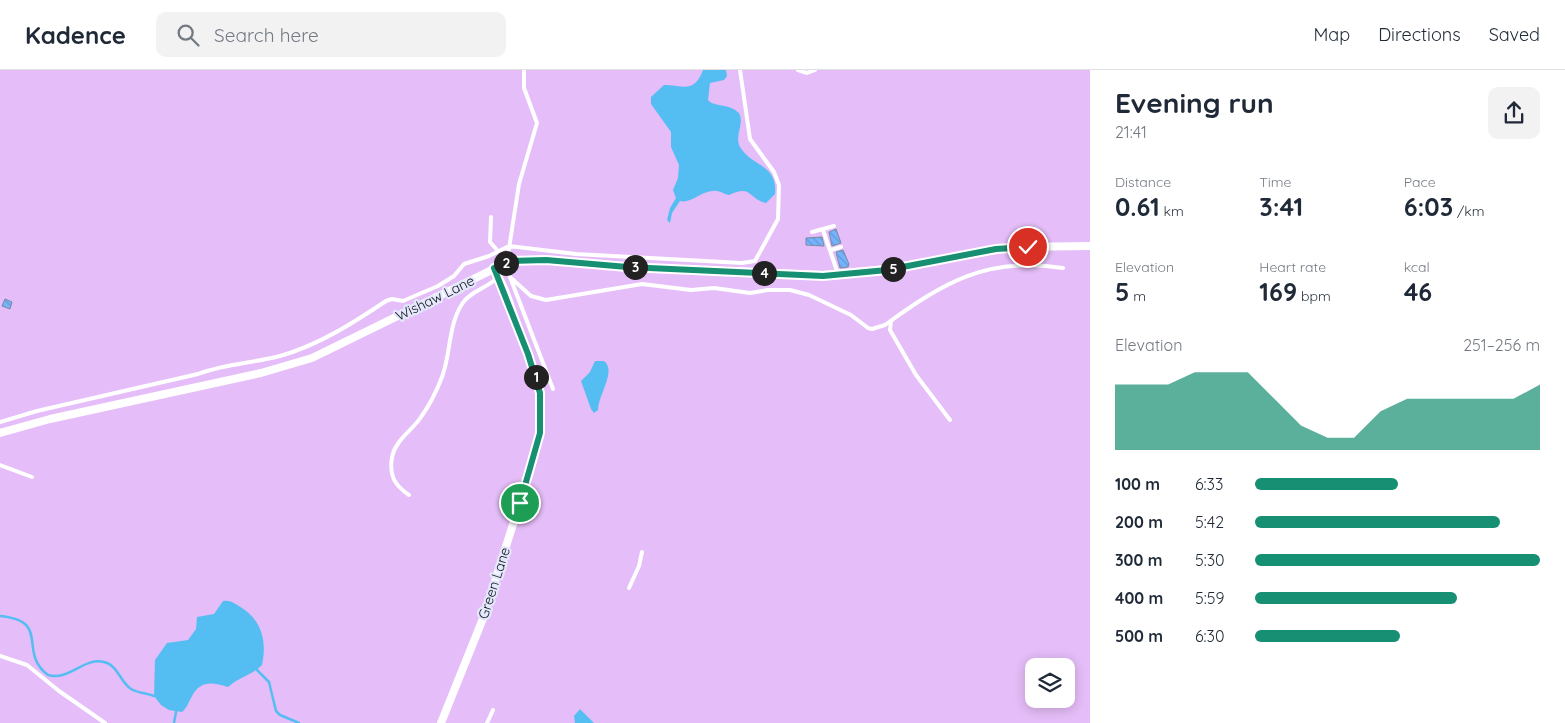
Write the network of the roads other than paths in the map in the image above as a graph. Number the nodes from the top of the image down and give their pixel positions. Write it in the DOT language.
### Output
graph roads {
  1 [pos="524,70"];
  2 [pos="740,70"];
  3 [pos="798,70"];
  4 [pos="815,70"];
  5 [pos="490,216"];
  6 [pos="834,226"];
  7 [pos="823,230"];
  8 [pos="812,232"];
  9 [pos="509,246"];
  10 [pos="1090,246"];
  11 [pos="841,247"];
  12 [pos="831,250"];
  13 [pos="498,251"];
  14 [pos="510,261"];
  15 [pos="494,268"];
  16 [pos="1064,268"];
  17 [pos="838,274"];
  18 [pos="498,277"];
  19 [pos="510,277"];
  20 [pos="891,321"];
  21 [pos="553,389"];
  22 [pos="950,420"];
  23 [pos="0,422"];
  24 [pos="0,433"];
  25 [pos="0,465"];
  26 [pos="32,477"];
  27 [pos="409,495"];
  28 [pos="642,552"];
  29 [pos="628,588"];
  30 [pos="0,656"];
  31 [pos="493,710"];
  32 [pos="105,723"];
  33 [pos="441,723"];
  34 [pos="487,723"];
  1 -- 9 [label="lane"];
  2 -- 9 [label="lane"];
  3 -- 4 [label="lane"];
  5 -- 13 [label="lane"];
  6 -- 7 [label="lane"];
  7 -- 8 [label="lane"];
  7 -- 12 [label="lane"];
  9 -- 13 [label="lane"];
  9 -- 14 [label="lane"];
  10 -- 17 [label="street, Wishaw Lane"];
  11 -- 12 [label="lane"];
  12 -- 17 [label="lane"];
  13 -- 23 [label="lane"];
  14 -- 15 [label="street, Wishaw Lane"];
  14 -- 17 [label="street, Wishaw Lane"];
  14 -- 19 [label="lane"];
  15 -- 18 [label="street, Green Lane"];
  15 -- 24 [label="street, Wishaw Lane"];
  16 -- 20 [label="lane"];
  18 -- 27 [label="lane"];
  18 -- 33 [label="street, Green Lane"];
  19 -- 20 [label="lane"];
  19 -- 21 [label="lane"];
  20 -- 22 [label="lane"];
  25 -- 26 [label="lane"];
  28 -- 29 [label="lane"];
  30 -- 32 [label="lane"];
  31 -- 34 [label="lane"];
}
